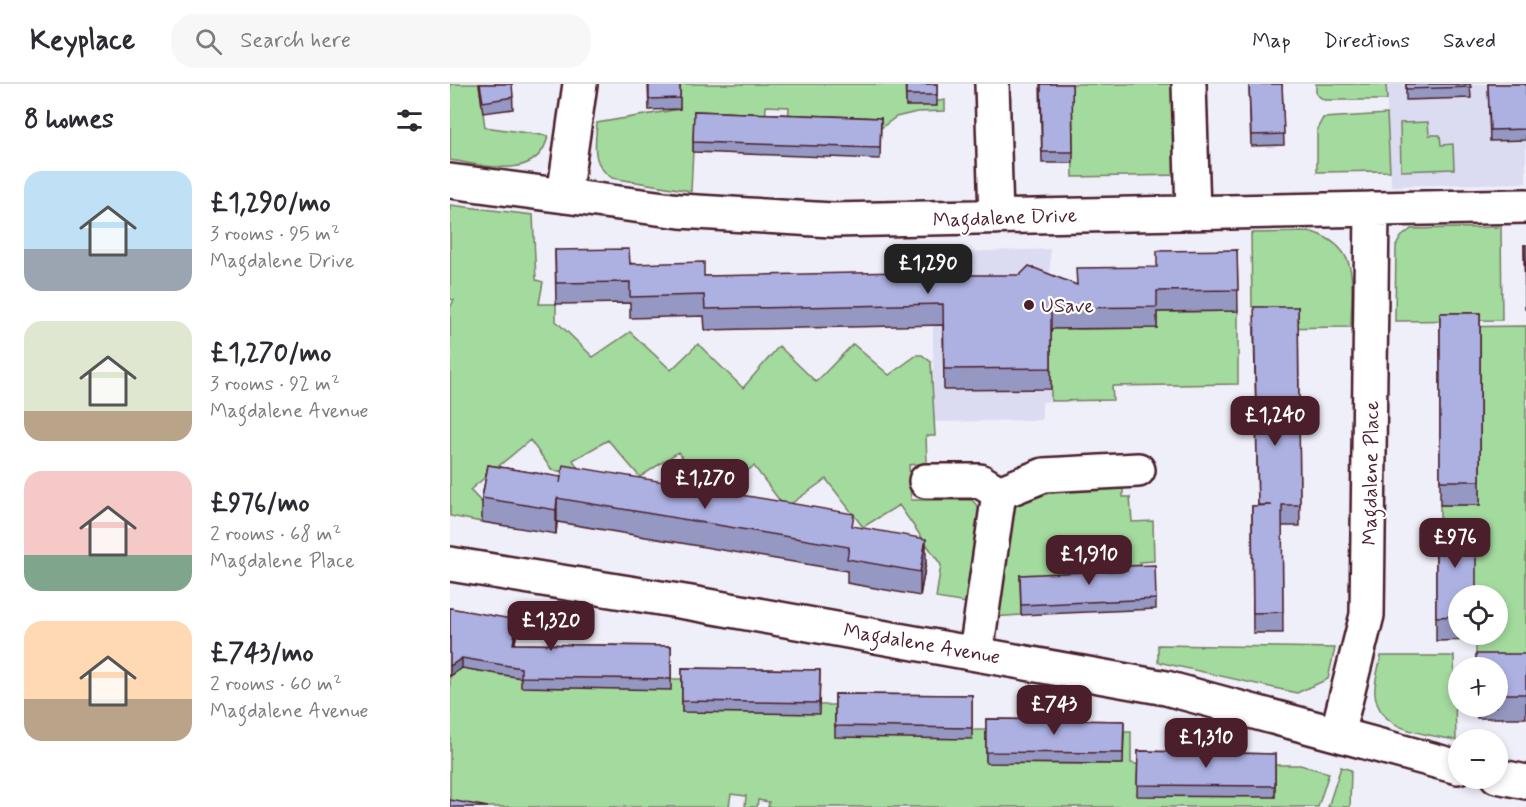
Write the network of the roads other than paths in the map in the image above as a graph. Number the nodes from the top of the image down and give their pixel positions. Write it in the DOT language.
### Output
graph roads {
  1 [pos="580,84"];
  2 [pos="992,84"];
  3 [pos="1189,84"];
  4 [pos="450,181"];
  5 [pos="564,196"];
  6 [pos="1526,206"];
  7 [pos="1372,209"];
  8 [pos="1193,212"];
  9 [pos="996,217"];
  10 [pos="1138,470"];
  11 [pos="926,481"];
  12 [pos="999,493"];
  13 [pos="450,564"];
  14 [pos="976,653"];
  15 [pos="1337,734"];
  16 [pos="1448,764"];
  17 [pos="1508,778"];
  18 [pos="1526,782"];
  1 -- 5 [label="street"];
  2 -- 9 [label="street"];
  3 -- 8 [label="street"];
  4 -- 5 [label="street, Magdalene Drive"];
  5 -- 9 [label="street, Magdalene Drive"];
  6 -- 7 [label="street, Magdalene Drive"];
  7 -- 8 [label="street, Magdalene Drive"];
  7 -- 15 [label="street, Magdalene Place"];
  8 -- 9 [label="street, Magdalene Drive"];
  10 -- 12 [label="street"];
  11 -- 12 [label="street"];
  12 -- 14 [label="street"];
  13 -- 14 [label="street, Magdalene Avenue"];
  14 -- 15 [label="street, Magdalene Avenue"];
  15 -- 16 [label="street, Magdalene Avenue"];
  17 -- 18 [label="street"];
}
